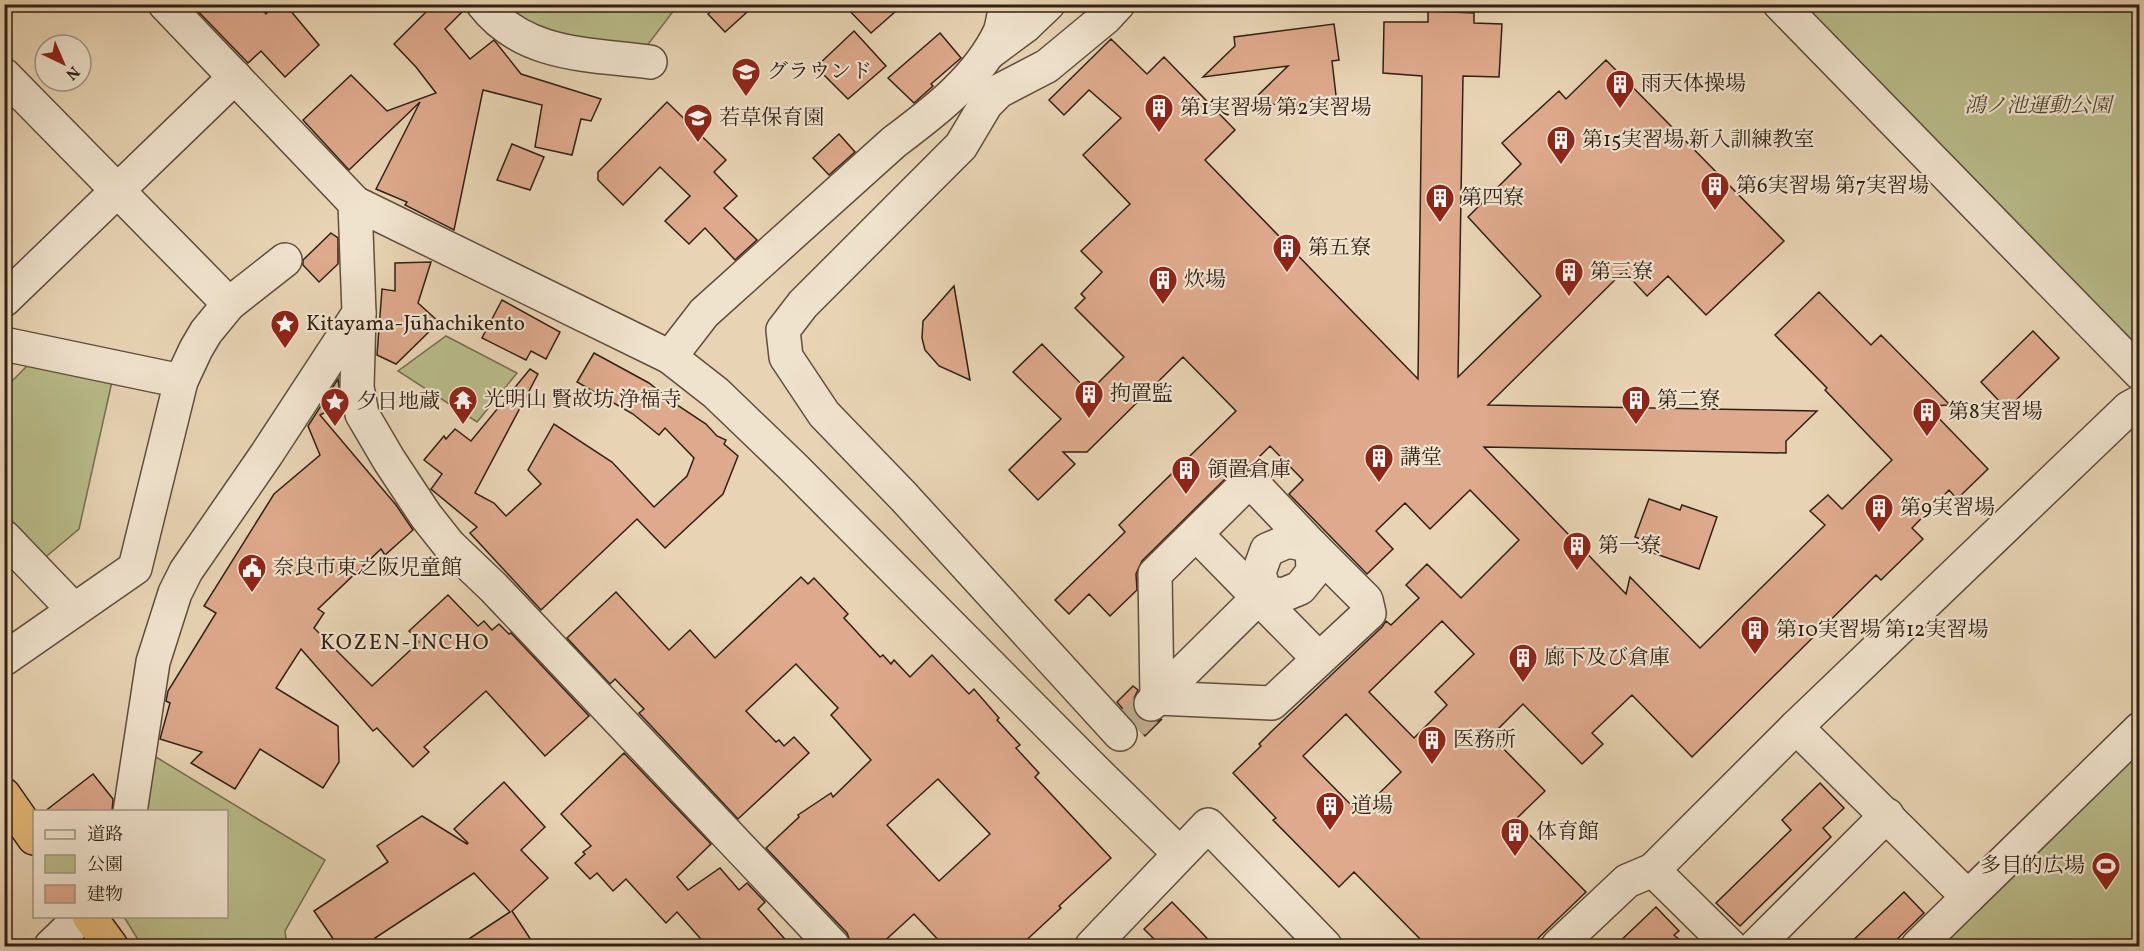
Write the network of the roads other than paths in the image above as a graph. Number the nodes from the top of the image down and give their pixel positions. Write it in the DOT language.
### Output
graph roads {
  1 [pos="165,4"];
  2 [pos="483,4"];
  3 [pos="1006,4"];
  4 [pos="1048,4"];
  5 [pos="1118,4"];
  6 [pos="1780,4"];
  7 [pos="988,53"];
  8 [pos="650,62"];
  9 [pos="4,75"];
  10 [pos="235,77"];
  11 [pos="118,190"];
  12 [pos="355,203"];
  13 [pos="285,260"];
  14 [pos="4,300"];
  15 [pos="230,303"];
  16 [pos="359,313"];
  17 [pos="4,344"];
  18 [pos="670,357"];
  19 [pos="2139,373"];
  20 [pos="181,381"];
  21 [pos="2139,402"];
  22 [pos="1196,534"];
  23 [pos="4,537"];
  24 [pos="1312,546"];
  25 [pos="1261,595"];
  26 [pos="74,610"];
  27 [pos="4,659"];
  28 [pos="1319,659"];
  29 [pos="1140,715"];
  30 [pos="1796,727"];
  31 [pos="2139,729"];
  32 [pos="1088,764"];
  33 [pos="4,795"];
  34 [pos="130,810"];
  35 [pos="1887,815"];
  36 [pos="33,837"];
  37 [pos="1179,853"];
  38 [pos="1653,870"];
  39 [pos="1968,897"];
  40 [pos="80,918"];
  41 [pos="90,918"];
  42 [pos="1720,943"];
  43 [pos="51,946"];
  44 [pos="111,946"];
  45 [pos="833,946"];
  46 [pos="1092,946"];
  47 [pos="1325,946"];
  48 [pos="1558,946"];
  49 [pos="1756,946"];
  50 [pos="1918,946"];
  1 -- 10 [label="street"];
  2 -- 8 [label="street"];
  3 -- 7 [label="street"];
  4 -- 7 [label="street"];
  5 -- 29 [label="street"];
  6 -- 19 [label="street"];
  7 -- 18 [label="street"];
  9 -- 11 [label="street"];
  10 -- 11 [label="street"];
  10 -- 12 [label="street"];
  11 -- 14 [label="street"];
  11 -- 15 [label="street"];
  12 -- 16 [label="street"];
  12 -- 18 [label="street"];
  13 -- 15 [label="street"];
  15 -- 20 [label="street"];
  16 -- 34 [label="street"];
  16 -- 45 [label="street"];
  17 -- 20 [label="street"];
  18 -- 32 [label="street"];
  20 -- 26 [label="street"];
  21 -- 30 [label="street"];
  22 -- 24 [label="street"];
  22 -- 25 [label="street"];
  22 -- 29 [label="street"];
  23 -- 26 [label="street"];
  24 -- 25 [label="street"];
  24 -- 28 [label="street"];
  25 -- 28 [label="street"];
  25 -- 29 [label="street"];
  26 -- 27 [label="street"];
  28 -- 29 [label="street"];
  29 -- 32 [label="street"];
  30 -- 35 [label="street"];
  30 -- 38 [label="street"];
  31 -- 39 [label="street"];
  32 -- 37 [label="street"];
  33 -- 36 [label="highway"];
  35 -- 39 [label="street"];
  35 -- 49 [label="street"];
  37 -- 46 [label="street"];
  37 -- 47 [label="street"];
  38 -- 42 [label="street"];
  38 -- 48 [label="street"];
  39 -- 50 [label="street"];
  40 -- 43 [label="street"];
  41 -- 44 [label="highway"];
}
